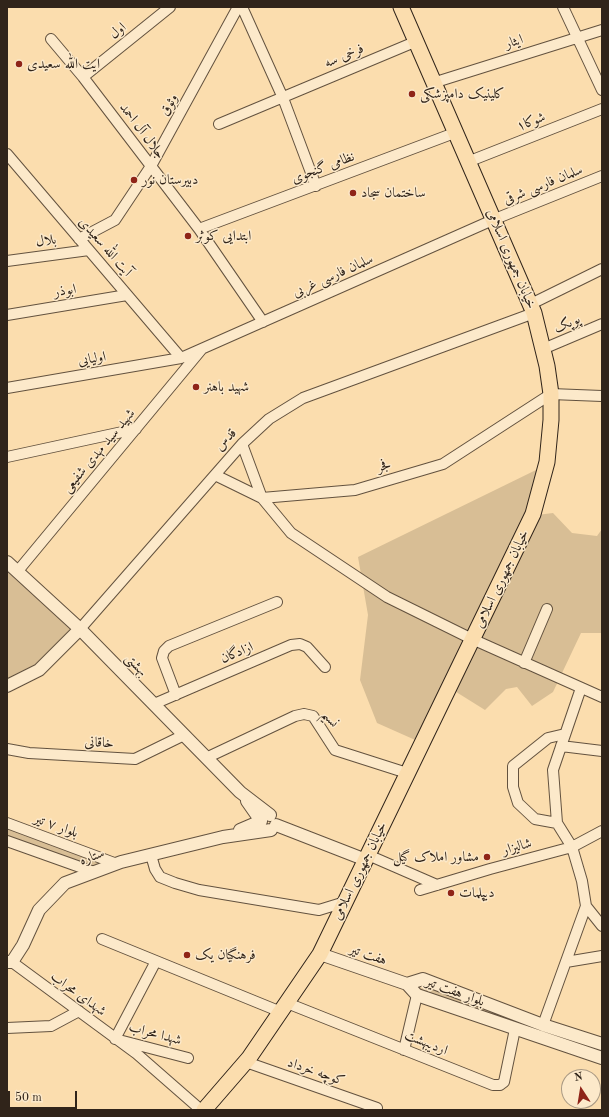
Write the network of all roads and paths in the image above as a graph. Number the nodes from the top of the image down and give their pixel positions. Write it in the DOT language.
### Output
graph roads {
  1 [pos="170,7"];
  2 [pos="238,7"];
  3 [pos="242,7"];
  4 [pos="402,7"];
  5 [pos="563,7"];
  6 [pos="602,30"];
  7 [pos="576,37"];
  8 [pos="50,39"];
  9 [pos="417,41"];
  10 [pos="83,76"];
  11 [pos="436,82"];
  12 [pos="602,90"];
  13 [pos="283,98"];
  14 [pos="602,109"];
  15 [pos="219,124"];
  16 [pos="457,132"];
  17 [pos="7,154"];
  18 [pos="470,161"];
  19 [pos="151,166"];
  20 [pos="602,176"];
  21 [pos="316,186"];
  22 [pos="495,219"];
  23 [pos="199,229"];
  24 [pos="79,239"];
  25 [pos="89,250"];
  26 [pos="7,260"];
  27 [pos="602,269"];
  28 [pos="127,295"];
  29 [pos="532,308"];
  30 [pos="7,315"];
  31 [pos="262,322"];
  32 [pos="602,324"];
  33 [pos="202,348"];
  34 [pos="543,349"];
  35 [pos="181,358"];
  36 [pos="7,388"];
  37 [pos="551,394"];
  38 [pos="602,396"];
  39 [pos="136,428"];
  40 [pos="242,444"];
  41 [pos="7,457"];
  42 [pos="215,474"];
  43 [pos="262,498"];
  44 [pos="7,562"];
  45 [pos="17,572"];
  46 [pos="277,602"];
  47 [pos="548,609"];
  48 [pos="80,629"];
  49 [pos="472,639"];
  50 [pos="524,663"];
  51 [pos="325,666"];
  52 [pos="7,686"];
  53 [pos="582,688"];
  54 [pos="176,695"];
  55 [pos="602,697"];
  56 [pos="154,704"];
  57 [pos="565,734"];
  58 [pos="184,735"];
  59 [pos="561,746"];
  60 [pos="7,749"];
  61 [pos="602,750"];
  62 [pos="206,758"];
  63 [pos="407,773"];
  64 [pos="557,822"];
  65 [pos="7,823"];
  66 [pos="269,823"];
  67 [pos="602,831"];
  68 [pos="7,841"];
  69 [pos="572,847"];
  70 [pos="151,855"];
  71 [pos="367,857"];
  72 [pos="117,864"];
  73 [pos="94,872"];
  74 [pos="437,885"];
  75 [pos="420,890"];
  76 [pos="345,902"];
  77 [pos="586,906"];
  78 [pos="602,926"];
  79 [pos="102,939"];
  80 [pos="320,954"];
  81 [pos="602,956"];
  82 [pos="156,961"];
  83 [pos="9,962"];
  84 [pos="566,962"];
  85 [pos="407,984"];
  86 [pos="417,995"];
  87 [pos="284,1008"];
  88 [pos="79,1012"];
  89 [pos="543,1024"];
  90 [pos="7,1028"];
  91 [pos="515,1029"];
  92 [pos="115,1038"];
  93 [pos="602,1044"];
  94 [pos="404,1050"];
  95 [pos="188,1058"];
  96 [pos="602,1058"];
  97 [pos="246,1062"];
  98 [pos="377,1108"];
  99 [pos="201,1110"];
  100 [pos="204,1110"];
  1 -- 10 [label="street, اول"];
  2 -- 19 [label="street, وثوق"];
  3 -- 13 [label="street"];
  4 -- 9 [label="main road, خیابان جمهوری اسلامی"];
  5 -- 7 [label="street"];
  6 -- 7 [label="street, ایثار"];
  7 -- 11 [label="street, ایثار"];
  7 -- 12 [label="street"];
  8 -- 10 [label="street, جلال آل احمد"];
  9 -- 11 [label="main road, خیابان جمهوری اسلامی"];
  9 -- 13 [label="street, فرخی سه"];
  10 -- 19 [label="street, جلال آل احمد"];
  11 -- 16 [label="main road, خیابان جمهوری اسلامی"];
  13 -- 15 [label="street, فرخی سه"];
  13 -- 21 [label="street"];
  14 -- 18 [label="street, شوکا۱"];
  16 -- 18 [label="main road, خیابان جمهوری اسلامی"];
  16 -- 21 [label="street, نظامی گنجوی"];
  17 -- 24 [label="street, آیت الله سعیدی"];
  18 -- 22 [label="main road, خیابان جمهوری اسلامی"];
  19 -- 23 [label="street, جلال آل احمد"];
  19 -- 24 [label="street, وثوق"];
  20 -- 22 [label="street, سلمان فارسی شرقی"];
  21 -- 23 [label="street, نظامی گنجوی"];
  22 -- 29 [label="main road, خیابان جمهوری اسلامی"];
  22 -- 31 [label="street, سلمان فارسی غربی"];
  23 -- 31 [label="street, جلال آل احمد"];
  24 -- 25 [label="street, آیت الله سعیدی"];
  25 -- 26 [label="street, بلال"];
  25 -- 28 [label="street, آیت الله سعیدی"];
  27 -- 29 [label="street"];
  28 -- 30 [label="street, ابوذر"];
  28 -- 35 [label="street, آیت الله سعیدی"];
  29 -- 34 [label="main road, خیابان جمهوری اسلامی"];
  29 -- 40 [label="street, قدس"];
  31 -- 33 [label="street, سلمان فارسی غربی"];
  32 -- 34 [label="street, پوپک"];
  33 -- 35 [label="street, سلمان فارسی غربی"];
  33 -- 39 [label="street, شهید سید مهدی شفیعی"];
  34 -- 37 [label="main road, خیابان جمهوری اسلامی"];
  35 -- 36 [label="street, اولیایی"];
  37 -- 38 [label="street"];
  37 -- 43 [label="street, فجر"];
  37 -- 49 [label="main road, خیابان جمهوری اسلامی"];
  39 -- 41 [label="street"];
  39 -- 45 [label="street, شهید سید مهدی شفیعی"];
  40 -- 42 [label="street, قدس"];
  40 -- 43 [label="street"];
  42 -- 43 [label="street"];
  42 -- 48 [label="street, قدس"];
  43 -- 49 [label="street"];
  44 -- 45 [label="street, بهشتی"];
  45 -- 48 [label="street, بهشتی"];
  46 -- 54 [label="street"];
  47 -- 50 [label="street"];
  48 -- 52 [label="street, قدس"];
  48 -- 56 [label="street, بهشتی"];
  49 -- 50 [label="street"];
  49 -- 63 [label="main road, خیابان جمهوری اسلامی"];
  50 -- 53 [label="street"];
  51 -- 54 [label="street, ازادگان"];
  53 -- 55 [label="street"];
  53 -- 57 [label="street"];
  54 -- 56 [label="street, ازادگان"];
  56 -- 58 [label="street, بهشتی"];
  57 -- 59 [label="street"];
  57 -- 64 [label="street"];
  58 -- 60 [label="street, خاقانی"];
  58 -- 62 [label="street, بهشتی"];
  59 -- 61 [label="street"];
  59 -- 64 [label="street"];
  62 -- 63 [label="street, نسیم"];
  62 -- 66 [label="street, بهشتی"];
  63 -- 71 [label="main road, خیابان جمهوری اسلامی"];
  64 -- 69 [label="street"];
  65 -- 72 [label="street, بلوار ۷ تیر"];
  66 -- 70 [label="street, ستاره"];
  66 -- 71 [label="street"];
  67 -- 69 [label="street, شالیزار"];
  68 -- 73 [label="street"];
  69 -- 74 [label="street, شالیزار"];
  69 -- 77 [label="street"];
  70 -- 72 [label="street, ستاره"];
  70 -- 76 [label="street"];
  71 -- 74 [label="street"];
  71 -- 76 [label="main road, خیابان جمهوری اسلامی"];
  72 -- 73 [label="street, ستاره"];
  73 -- 83 [label="street, ستاره"];
  74 -- 75 [label="street, شالیزار"];
  76 -- 80 [label="main road, خیابان جمهوری اسلامی"];
  77 -- 78 [label="street"];
  77 -- 84 [label="street"];
  79 -- 82 [label="street, اردیبهشت"];
  80 -- 85 [label="street, هفت تیر"];
  80 -- 87 [label="main road, خیابان جمهوری اسلامی"];
  81 -- 84 [label="street"];
  82 -- 87 [label="street, اردیبهشت"];
  82 -- 92 [label="street"];
  83 -- 88 [label="street, شهدای محراب"];
  84 -- 89 [label="street"];
  85 -- 86 [label="street, بلوار هفت تیر"];
  85 -- 89 [label="street, بلوار هفت تیر"];
  86 -- 91 [label="street, بلوار هفت تیر"];
  86 -- 94 [label="street"];
  87 -- 94 [label="street, اردیبهشت"];
  87 -- 97 [label="main road, خیابان جمهوری اسلامی"];
  88 -- 90 [label="street"];
  88 -- 92 [label="street, شهدای محراب"];
  89 -- 93 [label="street, بلوار هفت تیر"];
  91 -- 94 [label="street, اردیبهشت"];
  91 -- 96 [label="street, بلوار هفت تیر"];
  92 -- 95 [label="street, شهدا محراب"];
  92 -- 99 [label="street, شهدای محراب"];
  97 -- 98 [label="street, کوچه خرداد"];
  97 -- 100 [label="main road, خیابان جمهوری اسلامی"];
}
